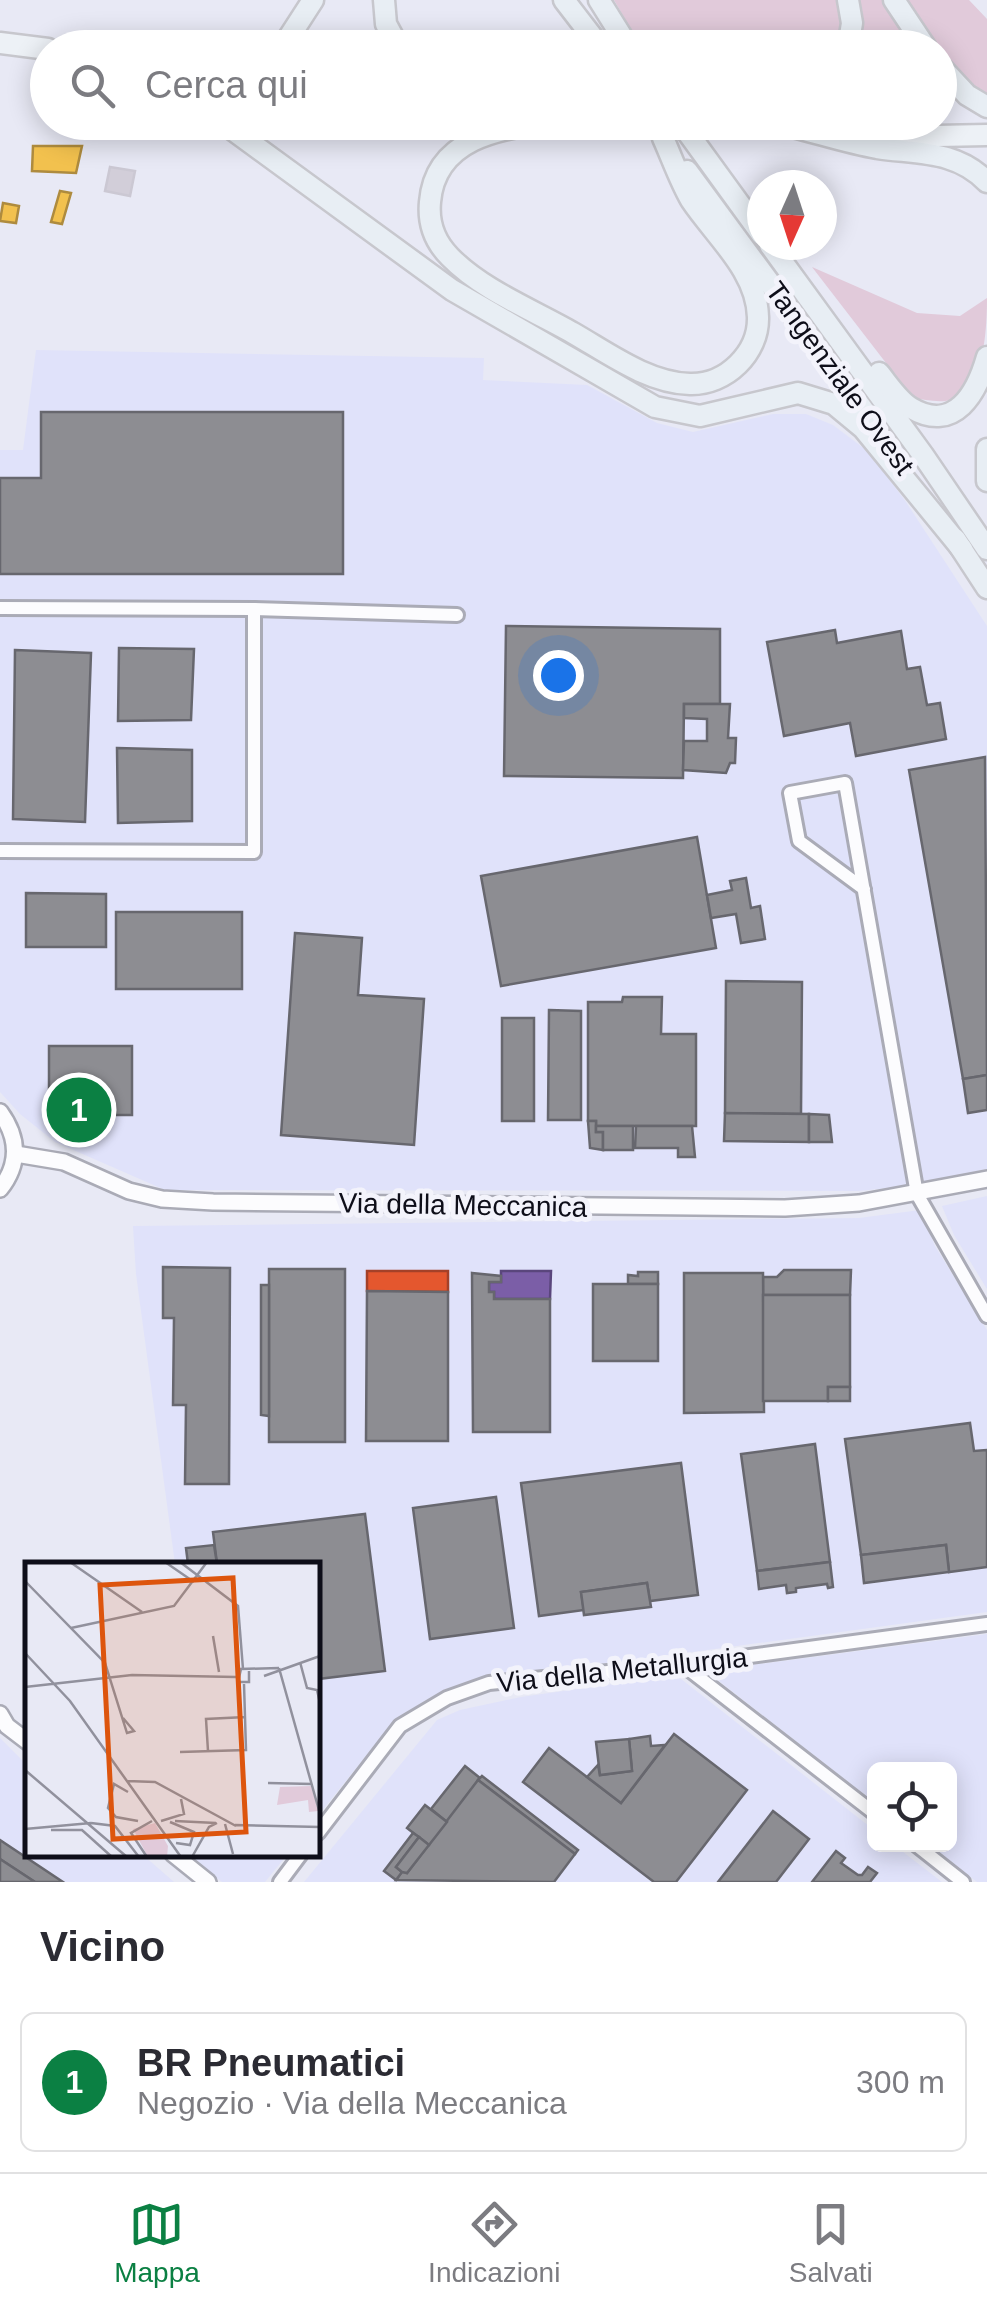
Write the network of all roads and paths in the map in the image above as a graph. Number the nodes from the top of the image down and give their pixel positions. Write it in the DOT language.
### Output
graph roads {
  1 [pos="314,0"];
  2 [pos="384,0"];
  3 [pos="566,0"];
  4 [pos="602,0"];
  5 [pos="848,0"];
  6 [pos="894,0"];
  7 [pos="294,30"];
  8 [pos="389,30"];
  9 [pos="588,30"];
  10 [pos="621,30"];
  11 [pos="851,30"];
  12 [pos="914,30"];
  13 [pos="0,42"];
  14 [pos="30,46"];
  15 [pos="957,84"];
  16 [pos="987,107"];
  17 [pos="987,135"];
  18 [pos="957,136"];
  19 [pos="247,140"];
  20 [pos="474,140"];
  21 [pos="663,140"];
  22 [pos="665,140"];
  23 [pos="693,140"];
  24 [pos="844,140"];
  25 [pos="987,182"];
  26 [pos="747,213"];
  27 [pos="783,260"];
  28 [pos="784,260"];
  29 [pos="987,357"];
  30 [pos="987,449"];
  31 [pos="987,481"];
  32 [pos="962,549"];
  33 [pos="987,549"];
  34 [pos="987,588"];
  35 [pos="0,608"];
  36 [pos="254,609"];
  37 [pos="457,615"];
  38 [pos="0,851"];
  39 [pos="864,889"];
  40 [pos="0,1112"];
  41 [pos="16,1154"];
  42 [pos="987,1179"];
  43 [pos="0,1190"];
  44 [pos="918,1194"];
  45 [pos="987,1316"];
  46 [pos="987,1624"];
  47 [pos="684,1665"];
  48 [pos="0,1714"];
  49 [pos="25,1740"];
  50 [pos="867,1808"];
  51 [pos="320,1830"];
  52 [pos="925,1852"];
  53 [pos="176,1857"];
  54 [pos="299,1857"];
  55 [pos="208,1882"];
  56 [pos="280,1882"];
  57 [pos="963,1882"];
  1 -- 7 [label="highway"];
  2 -- 8 [label="highway"];
  3 -- 9 [label="highway"];
  4 -- 10 [label="highway"];
  5 -- 11 [label="highway"];
  6 -- 12 [label="highway"];
  13 -- 14 [label="main road"];
  15 -- 16 [label="highway"];
  17 -- 18 [label="main road"];
  19 -- 32 [label="highway"];
  20 -- 21 [label="highway"];
  22 -- 32 [label="highway, Tangenziale Ovest"];
  23 -- 26 [label="highway"];
  24 -- 25 [label="highway"];
  27 -- 33 [label="highway, Tangenziale Ovest"];
  28 -- 29 [label="highway"];
  30 -- 31 [label="highway"];
  32 -- 34 [label="highway, Tangenziale Ovest"];
  35 -- 36 [label="street"];
  36 -- 37 [label="street"];
  36 -- 38 [label="street"];
  39 -- 39 [label="street"];
  39 -- 44 [label="street"];
  40 -- 41 [label="street"];
  41 -- 43 [label="street"];
  41 -- 44 [label="street, Via della Meccanica"];
  42 -- 44 [label="street, Via della Meccanica"];
  44 -- 45 [label="street"];
  46 -- 47 [label="street, Via della Metallurgia"];
  47 -- 50 [label="street"];
  47 -- 51 [label="street, Via della Metallurgia"];
  48 -- 49 [label="street"];
  52 -- 57 [label="street"];
  53 -- 55 [label="street"];
  54 -- 56 [label="street"];
}
